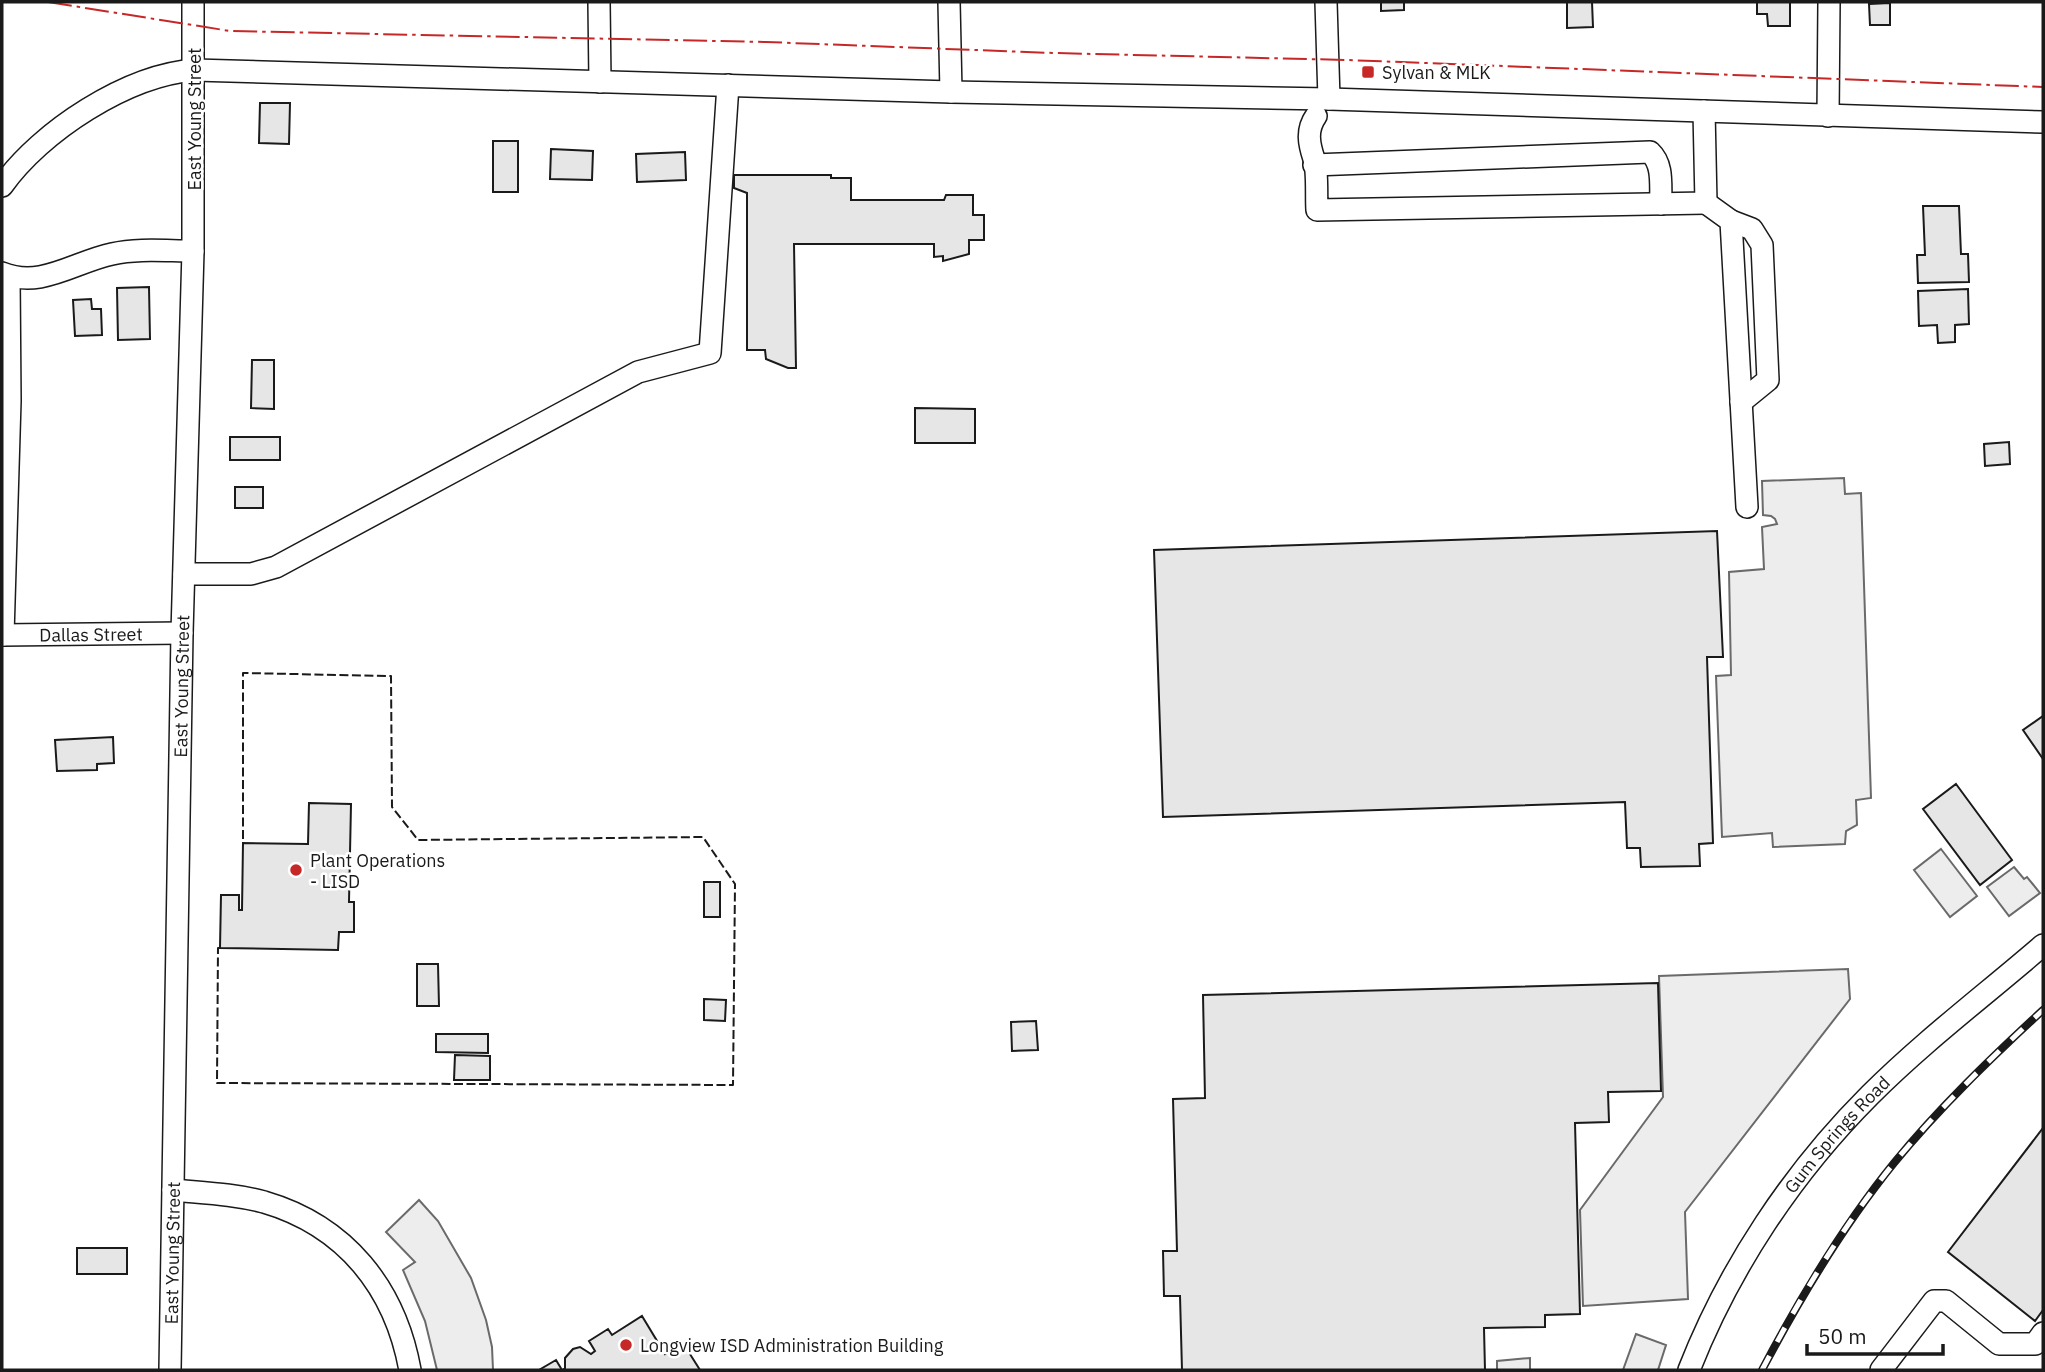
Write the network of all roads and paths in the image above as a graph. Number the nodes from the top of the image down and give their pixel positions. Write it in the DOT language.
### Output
graph roads {
  1 [pos="193,2"];
  2 [pos="599,2"];
  3 [pos="949,2"];
  4 [pos="1326,2"];
  5 [pos="1829,2"];
  6 [pos="195,70"];
  7 [pos="600,82"];
  8 [pos="728,85"];
  9 [pos="951,92"];
  10 [pos="1320,105"];
  11 [pos="1704,111"];
  12 [pos="1828,116"];
  13 [pos="2043,122"];
  14 [pos="1314,162"];
  15 [pos="2,186"];
  16 [pos="1706,203"];
  17 [pos="1661,204"];
  18 [pos="193,251"];
  19 [pos="5,274"];
  20 [pos="1747,507"];
  21 [pos="184,573"];
  22 [pos="182,633"];
  23 [pos="2,635"];
  24 [pos="2043,945"];
  25 [pos="173,1191"];
  26 [pos="2043,1333"];
  27 [pos="170,1370"];
  28 [pos="410,1370"];
  29 [pos="1689,1370"];
  30 [pos="1881,1370"];
  1 -- 6 [label="street, East Young Street"];
  2 -- 7 [label="street"];
  3 -- 9 [label="street"];
  4 -- 10 [label="street"];
  5 -- 12 [label="street"];
  6 -- 7 [label="street"];
  6 -- 15 [label="street"];
  6 -- 18 [label="street, East Young Street"];
  7 -- 8 [label="street"];
  8 -- 9 [label="street"];
  8 -- 21 [label="street"];
  9 -- 10 [label="street"];
  10 -- 11 [label="street"];
  10 -- 14 [label="street"];
  11 -- 12 [label="street"];
  11 -- 16 [label="street"];
  12 -- 13 [label="street"];
  14 -- 17 [label="street"];
  14 -- 17 [label="street"];
  16 -- 17 [label="street"];
  16 -- 20 [label="street"];
  18 -- 19 [label="street"];
  18 -- 21 [label="street, East Young Street"];
  19 -- 23 [label="street"];
  21 -- 22 [label="street, East Young Street"];
  22 -- 23 [label="street, Dallas Street"];
  22 -- 25 [label="street, East Young Street"];
  24 -- 29 [label="street, Gum Springs Road"];
  25 -- 27 [label="street, East Young Street"];
  25 -- 28 [label="street"];
  26 -- 30 [label="street"];
}
